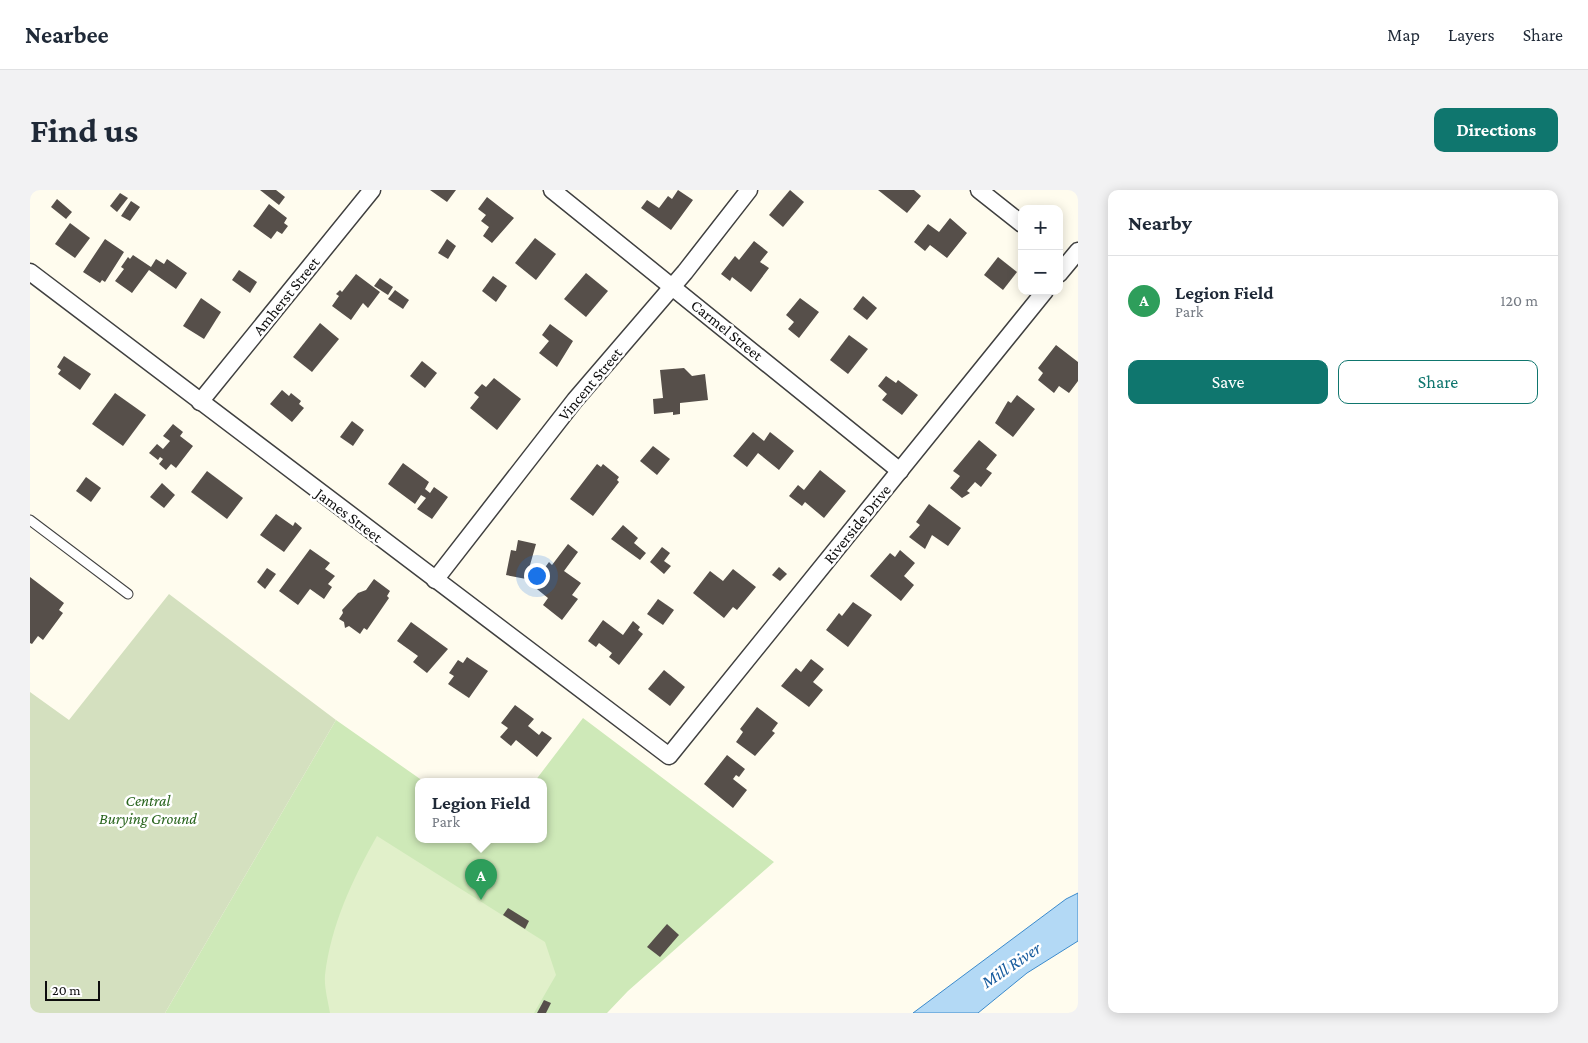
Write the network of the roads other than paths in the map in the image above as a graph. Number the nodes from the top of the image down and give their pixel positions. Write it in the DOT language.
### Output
graph roads {
  1 [pos="372,190"];
  2 [pos="552,190"];
  3 [pos="749,190"];
  4 [pos="979,190"];
  5 [pos="1018,221"];
  6 [pos="30,272"];
  7 [pos="673,286"];
  8 [pos="1042,295"];
  9 [pos="200,402"];
  10 [pos="900,471"];
  11 [pos="30,520"];
  12 [pos="435,580"];
  13 [pos="128,594"];
  14 [pos="669,756"];
  1 -- 9 [label="street, Amherst Street"];
  2 -- 7 [label="street, Carmel Street"];
  3 -- 7 [label="street, Vincent Street"];
  4 -- 5 [label="street"];
  6 -- 9 [label="street, James Street"];
  7 -- 10 [label="street, Carmel Street"];
  7 -- 12 [label="street, Vincent Street"];
  8 -- 10 [label="street, Riverside Drive"];
  9 -- 12 [label="street, James Street"];
  10 -- 14 [label="street, Riverside Drive"];
  11 -- 13 [label="lane"];
  12 -- 14 [label="street, James Street"];
}
